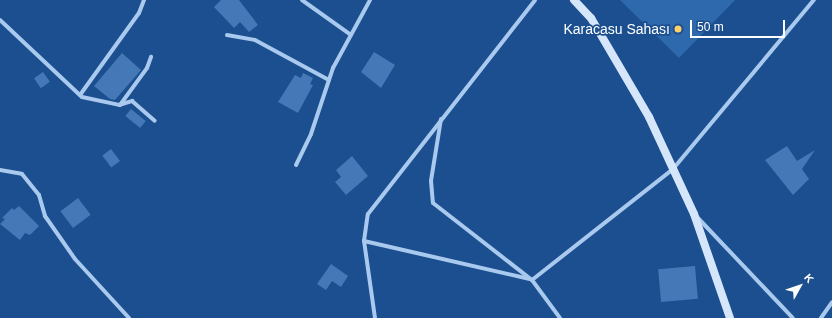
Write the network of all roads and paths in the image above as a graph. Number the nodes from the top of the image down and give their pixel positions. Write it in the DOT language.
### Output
graph roads {
  1 [pos="144,0"];
  2 [pos="302,0"];
  3 [pos="370,0"];
  4 [pos="535,0"];
  5 [pos="574,0"];
  6 [pos="814,0"];
  7 [pos="0,20"];
  8 [pos="227,35"];
  9 [pos="351,35"];
  10 [pos="151,57"];
  11 [pos="329,80"];
  12 [pos="80,95"];
  13 [pos="120,105"];
  14 [pos="441,119"];
  15 [pos="155,121"];
  16 [pos="296,165"];
  17 [pos="673,169"];
  18 [pos="0,170"];
  19 [pos="694,214"];
  20 [pos="364,241"];
  21 [pos="532,280"];
  22 [pos="832,302"];
  23 [pos="129,318"];
  24 [pos="375,318"];
  25 [pos="560,318"];
  26 [pos="730,318"];
  27 [pos="793,318"];
  28 [pos="822,318"];
  1 -- 12 [label="street"];
  2 -- 9 [label="street"];
  3 -- 9 [label="street"];
  4 -- 14 [label="street"];
  5 -- 17 [label="main road"];
  6 -- 17 [label="street"];
  7 -- 12 [label="street"];
  8 -- 11 [label="street"];
  9 -- 11 [label="street"];
  10 -- 13 [label="street"];
  11 -- 16 [label="street"];
  12 -- 13 [label="street"];
  13 -- 15 [label="street"];
  14 -- 20 [label="street"];
  14 -- 21 [label="street"];
  17 -- 19 [label="main road"];
  17 -- 21 [label="street"];
  18 -- 23 [label="street"];
  19 -- 26 [label="main road"];
  19 -- 27 [label="street"];
  20 -- 21 [label="street"];
  20 -- 24 [label="street"];
  21 -- 25 [label="street"];
  22 -- 28 [label="street"];
}
